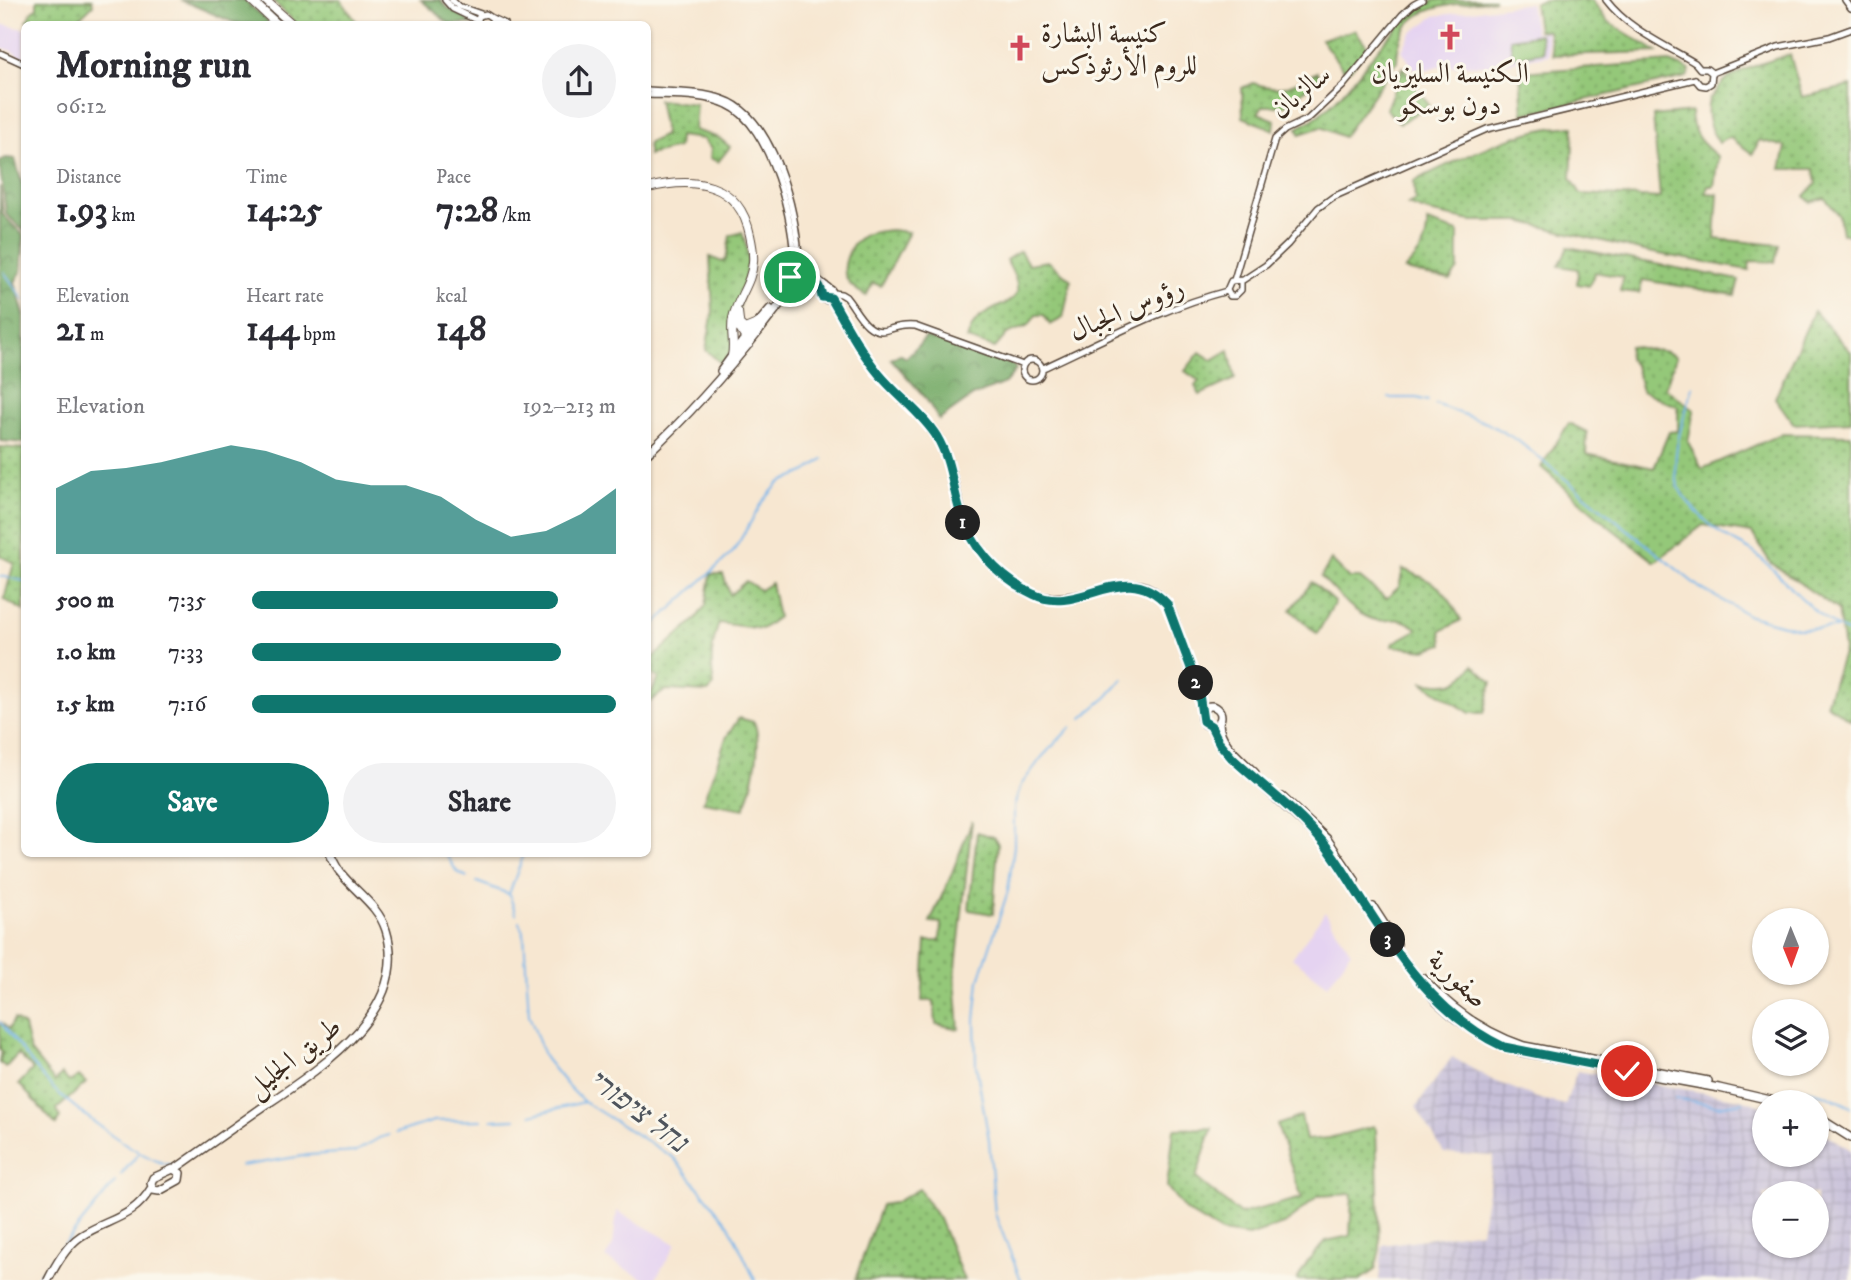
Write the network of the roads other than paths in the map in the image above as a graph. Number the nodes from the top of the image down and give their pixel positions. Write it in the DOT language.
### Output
graph roads {
  1 [pos="251,0"];
  2 [pos="265,0"];
  3 [pos="445,0"];
  4 [pos="452,0"];
  5 [pos="1422,0"];
  6 [pos="1606,0"];
  7 [pos="1845,0"];
  8 [pos="1851,8"];
  9 [pos="481,14"];
  10 [pos="274,21"];
  11 [pos="289,21"];
  12 [pos="475,21"];
  13 [pos="478,21"];
  14 [pos="493,21"];
  15 [pos="1851,29"];
  16 [pos="0,53"];
  17 [pos="21,63"];
  18 [pos="1700,69"];
  19 [pos="1712,73"];
  20 [pos="1695,79"];
  21 [pos="651,92"];
  22 [pos="651,92"];
  23 [pos="651,186"];
  24 [pos="799,257"];
  25 [pos="797,268"];
  26 [pos="812,276"];
  27 [pos="795,279"];
  28 [pos="1237,281"];
  29 [pos="1227,291"];
  30 [pos="828,293"];
  31 [pos="736,322"];
  32 [pos="757,324"];
  33 [pos="745,341"];
  34 [pos="732,355"];
  35 [pos="1023,365"];
  36 [pos="1043,368"];
  37 [pos="709,389"];
  38 [pos="651,450"];
  39 [pos="1198,687"];
  40 [pos="1211,706"];
  41 [pos="1202,712"];
  42 [pos="1215,724"];
  43 [pos="332,857"];
  44 [pos="1609,1068"];
  45 [pos="1645,1074"];
  46 [pos="1752,1093"];
  47 [pos="1752,1096"];
  48 [pos="1829,1124"];
  49 [pos="1851,1138"];
  50 [pos="177,1171"];
  51 [pos="154,1189"];
  52 [pos="48,1280"];
  1 -- 10 [label="highway"];
  2 -- 11 [label="highway"];
  3 -- 12 [label="street"];
  4 -- 9 [label="street"];
  5 -- 28 [label="street, سالزيان"];
  6 -- 18 [label="street"];
  7 -- 8 [label="street"];
  9 -- 13 [label="street"];
  9 -- 14 [label="street"];
  15 -- 19 [label="street"];
  16 -- 17 [label="street"];
  18 -- 19 [label="street"];
  18 -- 20 [label="street"];
  19 -- 20 [label="street"];
  20 -- 28 [label="street"];
  21 -- 24 [label="street"];
  22 -- 25 [label="street"];
  23 -- 31 [label="highway"];
  24 -- 25 [label="street"];
  24 -- 26 [label="main road"];
  25 -- 26 [label="main road"];
  25 -- 27 [label="main road"];
  25 -- 32 [label="main road"];
  26 -- 27 [label="main road"];
  26 -- 30 [label="main road"];
  27 -- 33 [label="main road"];
  28 -- 29 [label="street"];
  28 -- 29 [label="street"];
  29 -- 36 [label="street, رؤوس الجبال"];
  30 -- 35 [label="street"];
  30 -- 39 [label="main road"];
  31 -- 32 [label="highway"];
  31 -- 33 [label="highway"];
  31 -- 34 [label="highway"];
  32 -- 33 [label="main road"];
  33 -- 34 [label="main road"];
  33 -- 37 [label="main road"];
  34 -- 37 [label="main road"];
  35 -- 36 [label="street"];
  35 -- 36 [label="street"];
  37 -- 38 [label="main road"];
  39 -- 40 [label="main road"];
  39 -- 41 [label="main road"];
  40 -- 41 [label="main road"];
  40 -- 42 [label="main road"];
  41 -- 42 [label="main road"];
  42 -- 44 [label="main road, صفورية"];
  42 -- 46 [label="main road, صفورية"];
  43 -- 50 [label="main road, طريق الجليل"];
  44 -- 45 [label="main road, صفورية"];
  44 -- 45 [label="main road"];
  45 -- 47 [label="main road, صفورية"];
  48 -- 49 [label="main road"];
  50 -- 51 [label="main road"];
  50 -- 51 [label="main road"];
  51 -- 52 [label="main road"];
}
